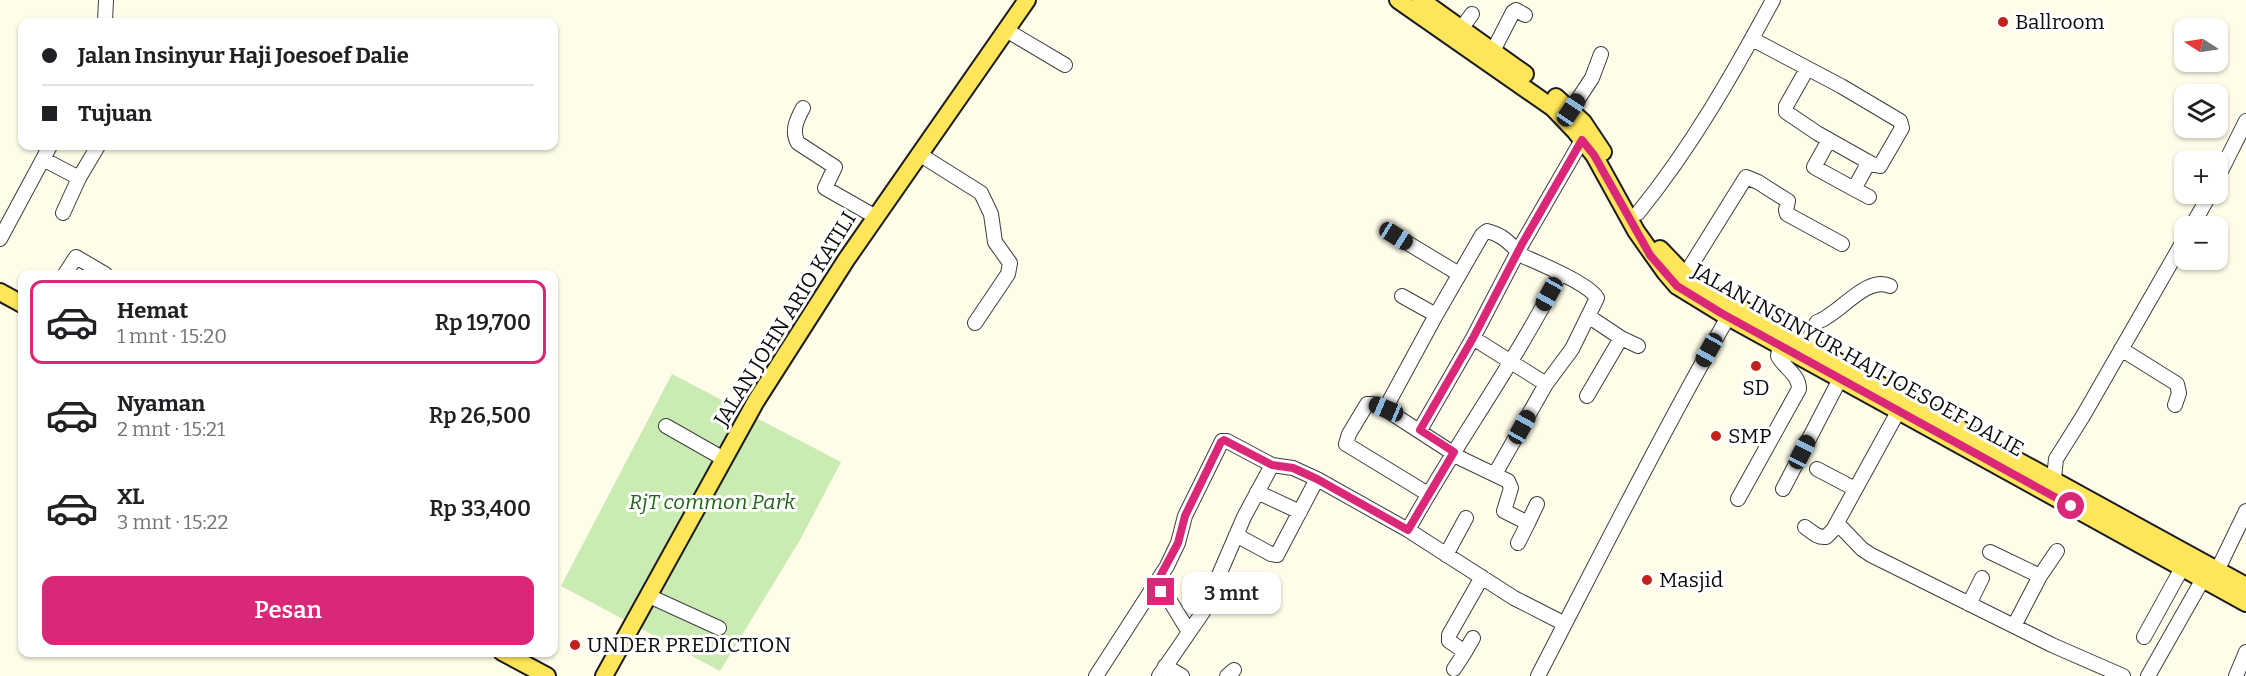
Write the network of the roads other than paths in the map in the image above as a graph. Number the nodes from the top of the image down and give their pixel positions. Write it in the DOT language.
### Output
graph roads {
  1 [pos="106,0"];
  2 [pos="1027,0"];
  3 [pos="1398,0"];
  4 [pos="1421,0"];
  5 [pos="1773,0"];
  6 [pos="1472,14"];
  7 [pos="1525,15"];
  8 [pos="105,18"];
  9 [pos="1461,28"];
  10 [pos="1006,30"];
  11 [pos="1752,39"];
  12 [pos="1492,51"];
  13 [pos="1601,54"];
  14 [pos="1065,65"];
  15 [pos="1807,69"];
  16 [pos="803,108"];
  17 [pos="1571,110"];
  18 [pos="2246,121"];
  19 [pos="1582,140"];
  20 [pos="1829,140"];
  21 [pos="48,150"];
  22 [pos="96,150"];
  23 [pos="919,154"];
  24 [pos="2228,157"];
  25 [pos="43,159"];
  26 [pos="1801,160"];
  27 [pos="1869,162"];
  28 [pos="1814,167"];
  29 [pos="79,178"];
  30 [pos="1854,189"];
  31 [pos="1869,197"];
  32 [pos="63,213"];
  33 [pos="1638,213"];
  34 [pos="876,217"];
  35 [pos="1396,236"];
  36 [pos="0,239"];
  37 [pos="1842,244"];
  38 [pos="1520,248"];
  39 [pos="2174,257"];
  40 [pos="68,270"];
  41 [pos="98,270"];
  42 [pos="1459,274"];
  43 [pos="1560,274"];
  44 [pos="1684,275"];
  45 [pos="1890,286"];
  46 [pos="0,292"];
  47 [pos="1402,296"];
  48 [pos="18,302"];
  49 [pos="1732,311"];
  50 [pos="1436,315"];
  51 [pos="1588,316"];
  52 [pos="975,323"];
  53 [pos="1473,338"];
  54 [pos="1621,338"];
  55 [pos="1780,345"];
  56 [pos="1806,345"];
  57 [pos="1638,346"];
  58 [pos="2121,349"];
  59 [pos="1510,362"];
  60 [pos="1840,379"];
  61 [pos="1546,384"];
  62 [pos="1587,396"];
  63 [pos="2175,405"];
  64 [pos="1386,409"];
  65 [pos="1899,410"];
  66 [pos="666,426"];
  67 [pos="1420,430"];
  68 [pos="1454,452"];
  69 [pos="724,459"];
  70 [pos="1272,465"];
  71 [pos="1817,469"];
  72 [pos="1495,474"];
  73 [pos="1317,479"];
  74 [pos="1783,489"];
  75 [pos="1855,489"];
  76 [pos="2053,489"];
  77 [pos="1257,492"];
  78 [pos="1428,494"];
  79 [pos="1738,499"];
  80 [pos="1537,504"];
  81 [pos="2246,511"];
  82 [pos="1300,512"];
  83 [pos="1466,519"];
  84 [pos="1528,523"];
  85 [pos="1838,524"];
  86 [pos="1805,527"];
  87 [pos="1408,530"];
  88 [pos="1236,535"];
  89 [pos="1518,543"];
  90 [pos="2057,550"];
  91 [pos="1990,552"];
  92 [pos="1446,555"];
  93 [pos="2182,568"];
  94 [pos="2210,575"];
  95 [pos="2040,576"];
  96 [pos="1482,578"];
  97 [pos="1983,578"];
  98 [pos="1155,586"];
  99 [pos="2246,586"];
  100 [pos="649,596"];
  101 [pos="2246,603"];
  102 [pos="1969,604"];
  103 [pos="1565,624"];
  104 [pos="2014,626"];
  105 [pos="719,628"];
  106 [pos="1189,632"];
  107 [pos="2144,637"];
  108 [pos="1473,638"];
  109 [pos="1465,652"];
  110 [pos="2246,652"];
  111 [pos="511,657"];
  112 [pos="1454,669"];
  113 [pos="1162,671"];
  114 [pos="547,676"];
  115 [pos="604,676"];
  116 [pos="1096,676"];
  117 [pos="1182,676"];
  118 [pos="1538,676"];
  119 [pos="2123,676"];
  120 [pos="2148,676"];
  121 [pos="2236,676"];
  1 -- 8 [label="street"];
  2 -- 10 [label="main road, JALAN JOHN ARIO KATILI"];
  3 -- 19 [label="main road, JALAN INSINYUR HAJI JOESOEF DALIE"];
  4 -- 9 [label="main road, JALAN INSINYUR HAJI JOESOEF DALIE"];
  5 -- 11 [label="street"];
  6 -- 9 [label="street"];
  7 -- 12 [label="street"];
  9 -- 12 [label="main road, JALAN INSINYUR HAJI JOESOEF DALIE"];
  10 -- 14 [label="street"];
  10 -- 23 [label="main road, JALAN JOHN ARIO KATILI"];
  11 -- 15 [label="street"];
  11 -- 33 [label="street"];
  12 -- 17 [label="main road, JALAN INSINYUR HAJI JOESOEF DALIE"];
  13 -- 17 [label="street"];
  15 -- 20 [label="street"];
  15 -- 27 [label="street"];
  16 -- 34 [label="street"];
  17 -- 33 [label="main road, JALAN INSINYUR HAJI JOESOEF DALIE"];
  18 -- 24 [label="street"];
  19 -- 38 [label="street"];
  19 -- 49 [label="main road, JALAN INSINYUR HAJI JOESOEF DALIE"];
  20 -- 27 [label="street"];
  20 -- 28 [label="street"];
  21 -- 25 [label="street"];
  22 -- 29 [label="street"];
  23 -- 34 [label="main road, JALAN JOHN ARIO KATILI"];
  23 -- 52 [label="street"];
  25 -- 29 [label="street"];
  25 -- 36 [label="street"];
  26 -- 28 [label="street"];
  27 -- 30 [label="street"];
  28 -- 30 [label="street"];
  29 -- 32 [label="street"];
  30 -- 31 [label="street"];
  33 -- 44 [label="main road, JALAN INSINYUR HAJI JOESOEF DALIE"];
  34 -- 69 [label="main road, JALAN JOHN ARIO KATILI"];
  35 -- 42 [label="street"];
  37 -- 44 [label="street"];
  38 -- 42 [label="street"];
  38 -- 43 [label="street"];
  38 -- 53 [label="street"];
  39 -- 58 [label="street"];
  40 -- 41 [label="street"];
  42 -- 50 [label="street"];
  43 -- 51 [label="street"];
  43 -- 59 [label="street"];
  44 -- 49 [label="main road, JALAN INSINYUR HAJI JOESOEF DALIE"];
  45 -- 56 [label="street"];
  46 -- 48 [label="main road"];
  47 -- 50 [label="street"];
  49 -- 55 [label="main road, JALAN INSINYUR HAJI JOESOEF DALIE"];
  49 -- 56 [label="main road, JALAN INSINYUR HAJI JOESOEF DALIE"];
  49 -- 103 [label="street"];
  50 -- 64 [label="street"];
  51 -- 54 [label="street"];
  51 -- 61 [label="street"];
  53 -- 59 [label="street"];
  53 -- 67 [label="street"];
  54 -- 57 [label="street"];
  54 -- 62 [label="street"];
  55 -- 60 [label="main road, JALAN INSINYUR HAJI JOESOEF DALIE"];
  55 -- 79 [label="street"];
  56 -- 76 [label="main road, JALAN INSINYUR HAJI JOESOEF DALIE"];
  58 -- 63 [label="street"];
  58 -- 76 [label="street"];
  59 -- 61 [label="street"];
  59 -- 68 [label="street"];
  60 -- 65 [label="main road, JALAN INSINYUR HAJI JOESOEF DALIE"];
  60 -- 74 [label="street"];
  61 -- 72 [label="street"];
  64 -- 67 [label="street"];
  64 -- 78 [label="street"];
  65 -- 75 [label="street"];
  65 -- 76 [label="main road, JALAN INSINYUR HAJI JOESOEF DALIE"];
  66 -- 69 [label="street"];
  67 -- 68 [label="street"];
  68 -- 72 [label="street"];
  68 -- 78 [label="street"];
  69 -- 100 [label="main road, JALAN JOHN ARIO KATILI"];
  70 -- 73 [label="street"];
  70 -- 77 [label="street"];
  70 -- 98 [label="street"];
  71 -- 75 [label="street"];
  72 -- 84 [label="street"];
  73 -- 82 [label="street"];
  73 -- 87 [label="street"];
  75 -- 85 [label="street"];
  76 -- 93 [label="main road, JALAN INSINYUR HAJI JOESOEF DALIE"];
  76 -- 94 [label="main road, JALAN INSINYUR HAJI JOESOEF DALIE"];
  77 -- 82 [label="street"];
  77 -- 88 [label="street"];
  78 -- 87 [label="street"];
  80 -- 84 [label="street"];
  81 -- 94 [label="street"];
  82 -- 88 [label="street"];
  83 -- 92 [label="street"];
  84 -- 89 [label="street"];
  85 -- 86 [label="street"];
  85 -- 102 [label="street"];
  87 -- 92 [label="street"];
  88 -- 106 [label="street"];
  90 -- 95 [label="street"];
  91 -- 95 [label="street"];
  92 -- 96 [label="street"];
  93 -- 94 [label="main road, JALAN INSINYUR HAJI JOESOEF DALIE"];
  93 -- 107 [label="street"];
  94 -- 99 [label="main road, JALAN INSINYUR HAJI JOESOEF DALIE"];
  94 -- 101 [label="main road, JALAN INSINYUR HAJI JOESOEF DALIE"];
  94 -- 120 [label="street"];
  95 -- 104 [label="street"];
  96 -- 103 [label="street"];
  96 -- 109 [label="street"];
  97 -- 102 [label="street"];
  98 -- 106 [label="street"];
  98 -- 116 [label="street"];
  100 -- 105 [label="street"];
  100 -- 115 [label="main road, JALAN JOHN ARIO KATILI"];
  102 -- 104 [label="street"];
  103 -- 118 [label="street"];
  104 -- 119 [label="street"];
  106 -- 113 [label="street"];
  108 -- 109 [label="street"];
  109 -- 112 [label="street"];
  110 -- 121 [label="street"];
  111 -- 114 [label="main road"];
  113 -- 117 [label="street"];
}
